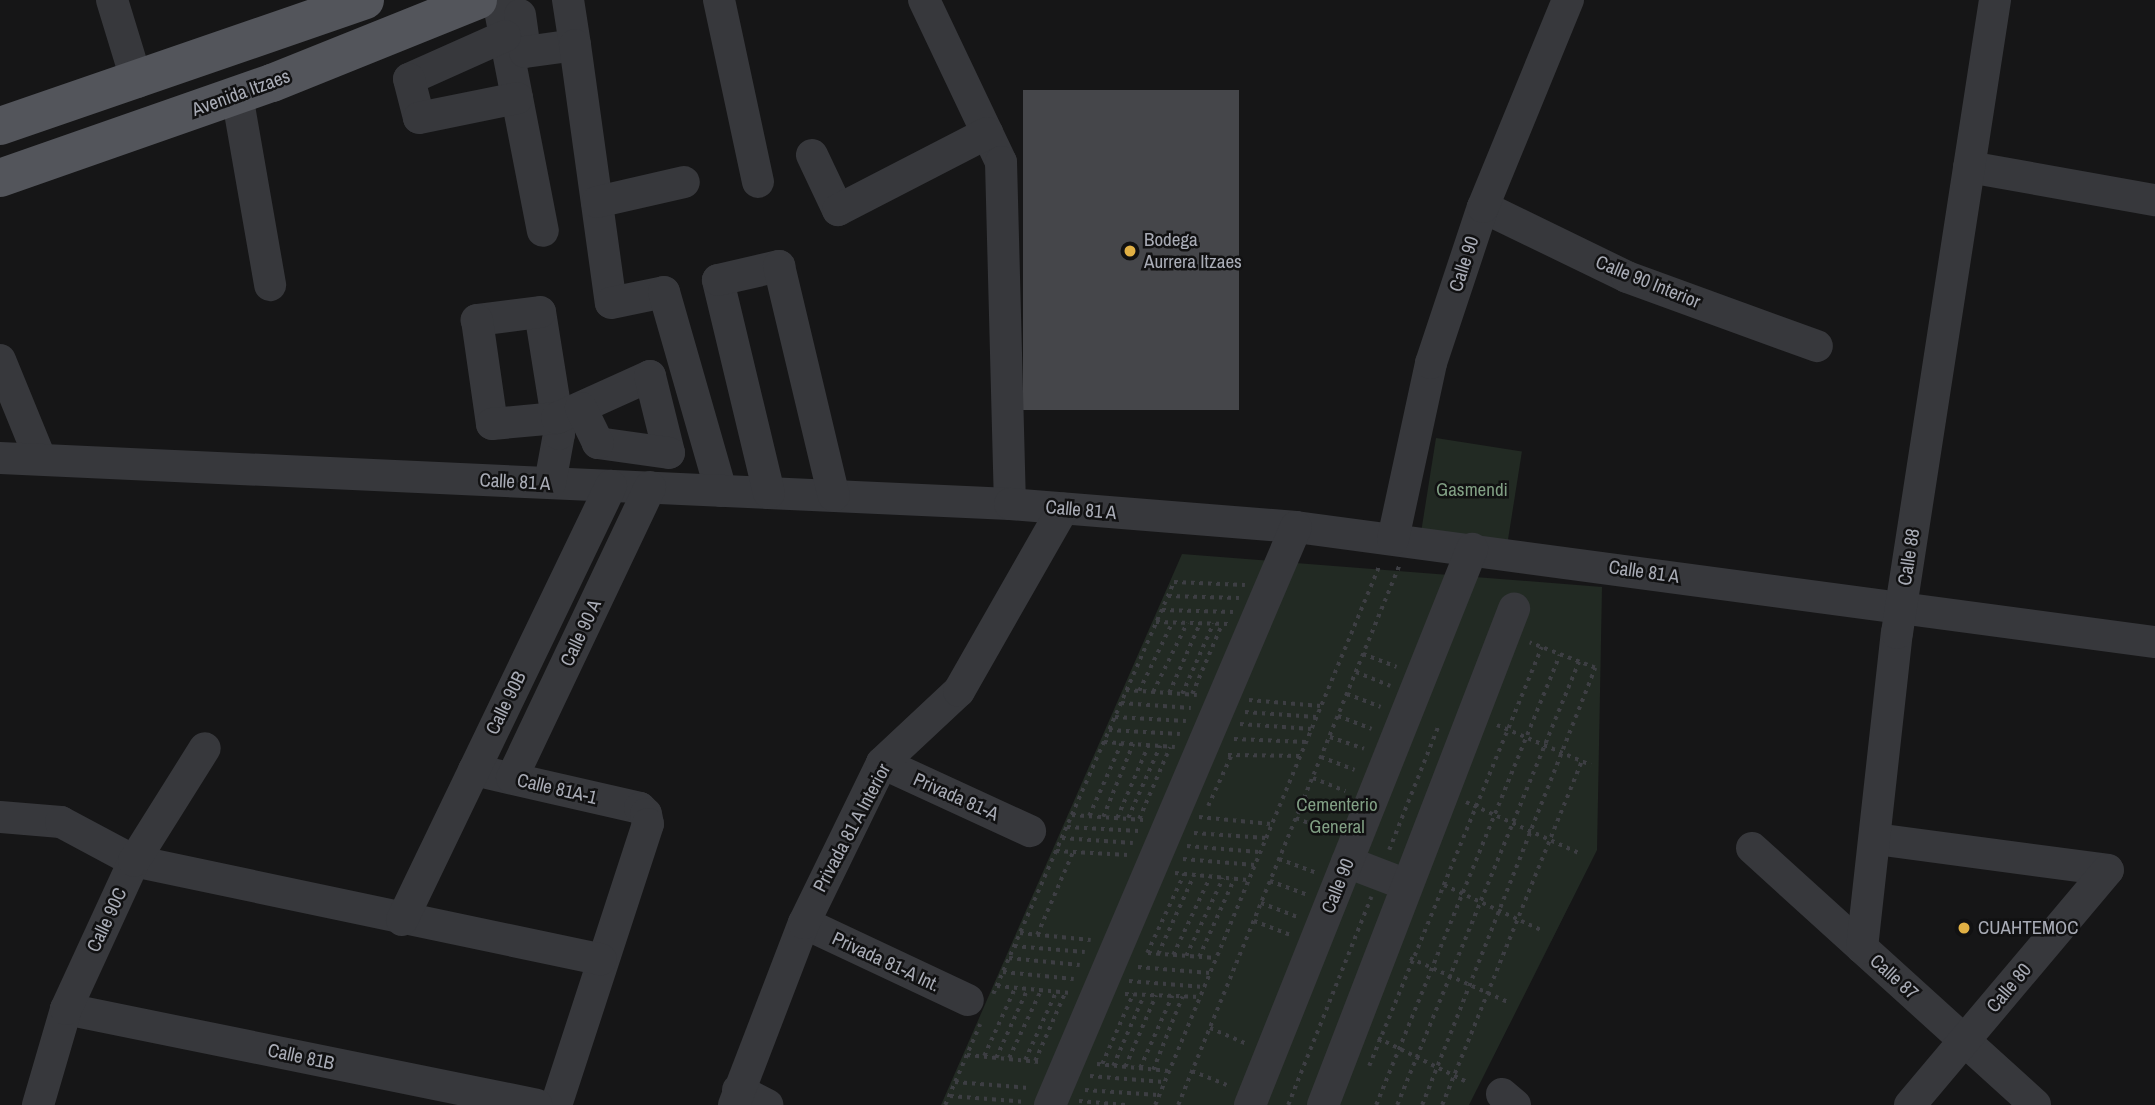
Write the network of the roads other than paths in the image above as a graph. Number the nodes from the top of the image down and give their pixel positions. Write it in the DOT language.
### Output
graph roads {
  1 [pos="112,0"];
  2 [pos="365,0"];
  3 [pos="478,0"];
  4 [pos="498,0"];
  5 [pos="518,0"];
  6 [pos="568,0"];
  7 [pos="719,0"];
  8 [pos="924,0"];
  9 [pos="1568,0"];
  10 [pos="1995,0"];
  11 [pos="505,36"];
  12 [pos="256,41"];
  13 [pos="575,45"];
  14 [pos="137,82"];
  15 [pos="272,83"];
  16 [pos="237,95"];
  17 [pos="517,98"];
  18 [pos="0,126"];
  19 [pos="987,133"];
  20 [pos="812,155"];
  21 [pos="1969,167"];
  22 [pos="0,178"];
  23 [pos="684,182"];
  24 [pos="758,182"];
  25 [pos="2155,200"];
  26 [pos="597,202"];
  27 [pos="1483,207"];
  28 [pos="543,231"];
  29 [pos="270,285"];
  30 [pos="1817,346"];
  31 [pos="0,360"];
  32 [pos="569,413"];
  33 [pos="0,458"];
  34 [pos="40,458"];
  35 [pos="550,483"];
  36 [pos="611,486"];
  37 [pos="650,487"];
  38 [pos="722,491"];
  39 [pos="769,493"];
  40 [pos="834,496"];
  41 [pos="1010,504"];
  42 [pos="1063,509"];
  43 [pos="1296,527"];
  44 [pos="1472,549"];
  45 [pos="1391,556"];
  46 [pos="1901,606"];
  47 [pos="1518,624"];
  48 [pos="2155,642"];
  49 [pos="205,748"];
  50 [pos="882,763"];
  51 [pos="474,770"];
  52 [pos="512,778"];
  53 [pos="0,817"];
  54 [pos="1030,831"];
  55 [pos="1875,839"];
  56 [pos="1752,848"];
  57 [pos="134,862"];
  58 [pos="1347,862"];
  59 [pos="1421,883"];
  60 [pos="402,920"];
  61 [pos="804,923"];
  62 [pos="1862,948"];
  63 [pos="601,958"];
  64 [pos="980,1006"];
  65 [pos="66,1009"];
  66 [pos="1964,1041"];
  67 [pos="1241,1096"];
  68 [pos="1053,1097"];
  69 [pos="736,1098"];
  70 [pos="38,1105"];
  71 [pos="536,1105"];
  72 [pos="556,1105"];
  73 [pos="767,1105"];
  74 [pos="1323,1105"];
  75 [pos="1910,1105"];
  76 [pos="2035,1105"];
  1 -- 14 [label="street"];
  2 -- 12 [label="main road"];
  3 -- 15 [label="main road, Avenida Itzaes"];
  4 -- 11 [label="street"];
  5 -- 13 [label="street"];
  6 -- 13 [label="street"];
  7 -- 24 [label="street"];
  8 -- 19 [label="street"];
  9 -- 27 [label="street, Calle 90"];
  10 -- 21 [label="street, Calle 88"];
  11 -- 17 [label="street"];
  11 -- 17 [label="street"];
  12 -- 14 [label="main road"];
  12 -- 15 [label="main road"];
  13 -- 26 [label="street"];
  14 -- 18 [label="main road"];
  15 -- 16 [label="main road, Avenida Itzaes"];
  16 -- 22 [label="main road, Avenida Itzaes"];
  16 -- 29 [label="street"];
  17 -- 28 [label="street"];
  19 -- 20 [label="street"];
  19 -- 41 [label="street"];
  21 -- 25 [label="street"];
  21 -- 46 [label="street, Calle 88"];
  23 -- 26 [label="street"];
  26 -- 38 [label="street"];
  27 -- 30 [label="street, Calle 90 Interior"];
  27 -- 45 [label="street, Calle 90"];
  31 -- 34 [label="street"];
  32 -- 35 [label="street"];
  33 -- 34 [label="street, Calle 81 A"];
  34 -- 35 [label="street, Calle 81 A"];
  35 -- 36 [label="street, Calle 81 A"];
  36 -- 37 [label="street, Calle 81 A"];
  36 -- 51 [label="street, Calle 90B"];
  37 -- 38 [label="street, Calle 81 A"];
  37 -- 52 [label="street, Calle 90 A"];
  38 -- 39 [label="street, Calle 81 A"];
  39 -- 40 [label="street, Calle 81 A"];
  39 -- 40 [label="street"];
  40 -- 41 [label="street, Calle 81 A"];
  41 -- 42 [label="street, Calle 81 A"];
  42 -- 43 [label="street, Calle 81 A"];
  42 -- 50 [label="street, Privada 81 A Interior"];
  43 -- 45 [label="street, Calle 81 A"];
  43 -- 68 [label="street"];
  44 -- 45 [label="street, Calle 81 A"];
  44 -- 46 [label="street, Calle 81 A"];
  44 -- 58 [label="street, Calle 90"];
  46 -- 48 [label="street, Calle 81 A"];
  46 -- 55 [label="street, Calle 88"];
  47 -- 59 [label="street"];
  49 -- 57 [label="street, Calle 90C"];
  50 -- 54 [label="street, Privada 81-A"];
  50 -- 61 [label="street, Privada 81 A Interior"];
  51 -- 52 [label="street, Calle 81A-1"];
  51 -- 60 [label="street, Calle 90B"];
  52 -- 63 [label="street, Calle 81A-1"];
  53 -- 57 [label="street"];
  55 -- 62 [label="street, Calle 88"];
  55 -- 66 [label="street, Calle 80"];
  56 -- 62 [label="street, Calle 87"];
  57 -- 60 [label="street"];
  57 -- 65 [label="street, Calle 90C"];
  58 -- 59 [label="street"];
  58 -- 67 [label="street, Calle 90"];
  59 -- 74 [label="street"];
  60 -- 63 [label="street"];
  61 -- 64 [label="street, Privada 81-A Int."];
  61 -- 69 [label="street, Privada 81 A Interior"];
  62 -- 66 [label="street, Calle 87"];
  63 -- 72 [label="street"];
  65 -- 70 [label="street, Calle 90C"];
  65 -- 71 [label="street, Calle 81B"];
  66 -- 75 [label="street, Calle 80"];
  66 -- 76 [label="street, Calle 87"];
  69 -- 73 [label="street"];
}
